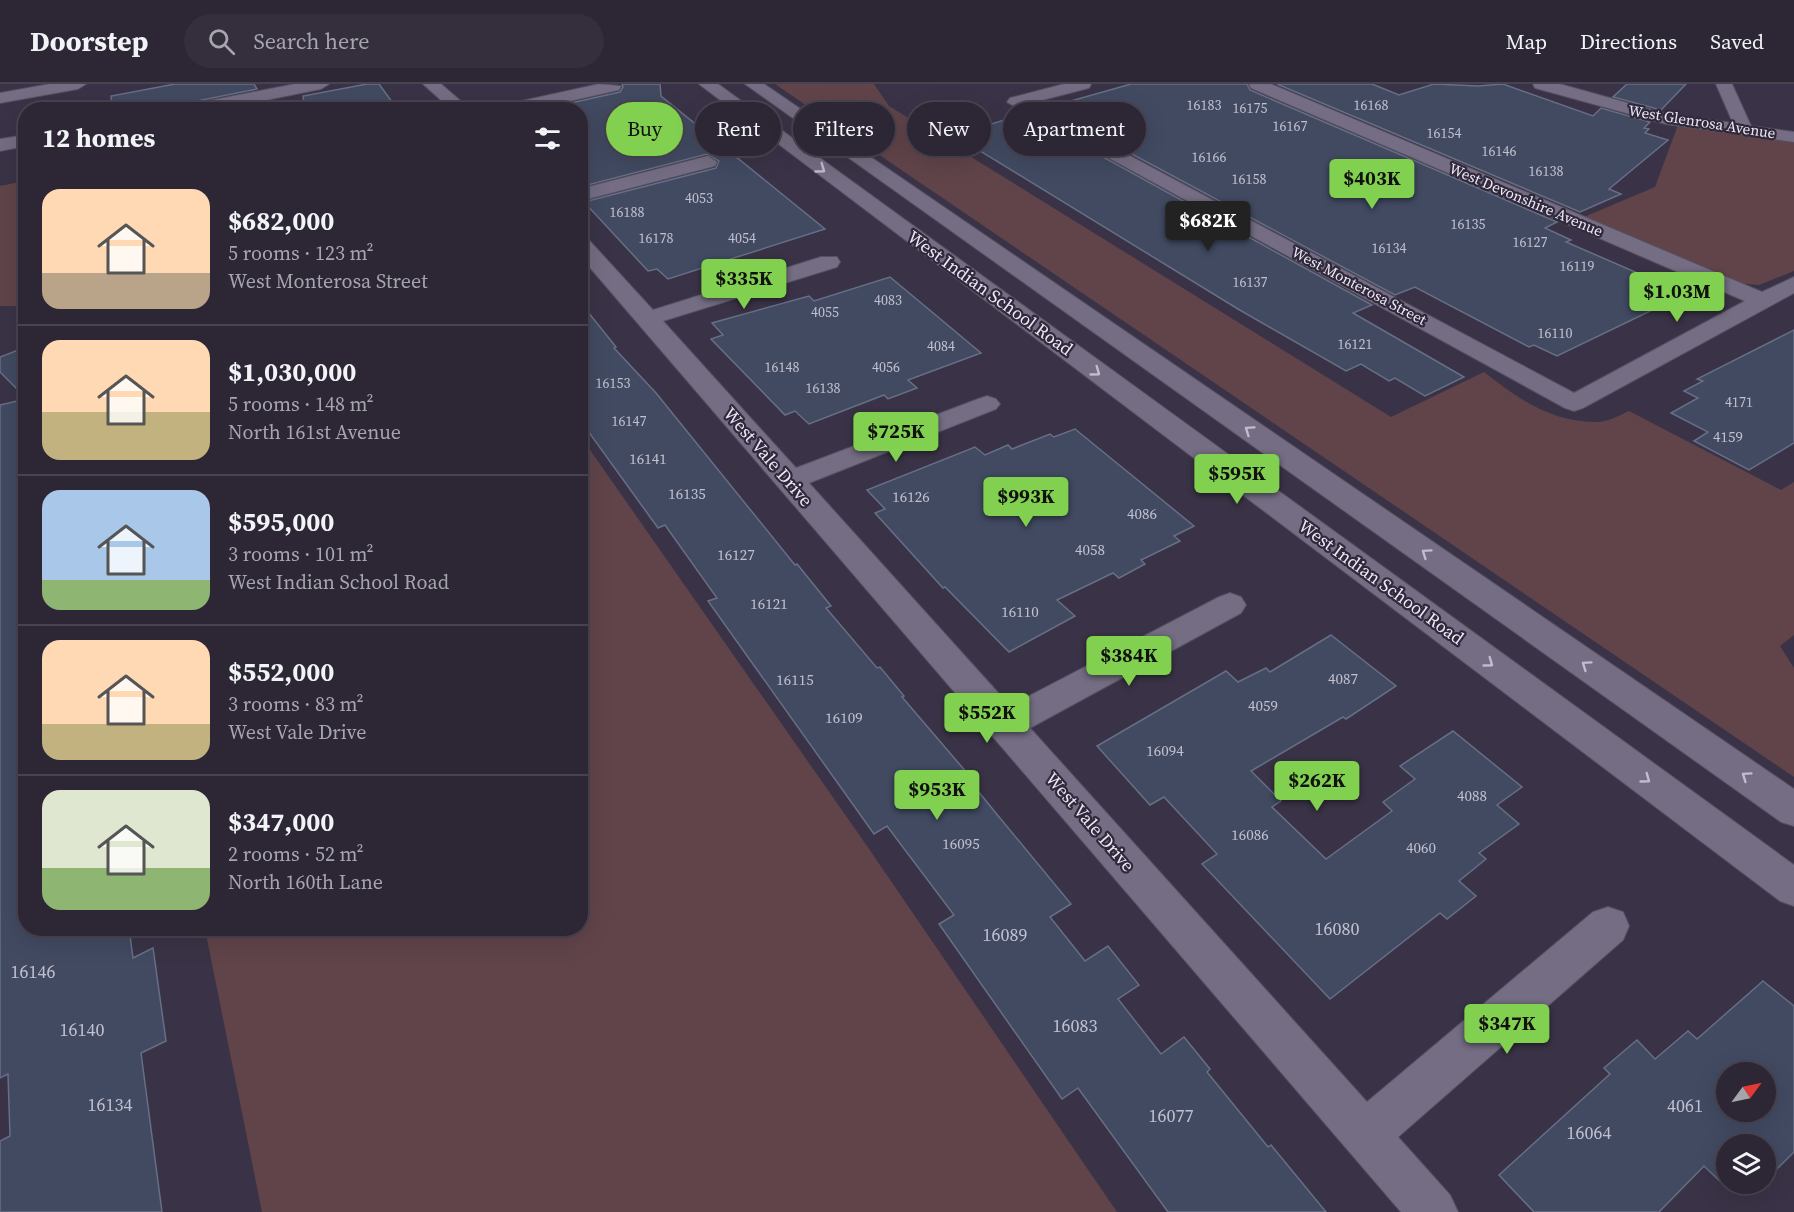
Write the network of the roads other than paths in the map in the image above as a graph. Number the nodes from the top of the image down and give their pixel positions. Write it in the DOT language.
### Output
graph roads {
  1 [pos="78,84"];
  2 [pos="321,84"];
  3 [pos="431,84"];
  4 [pos="707,84"];
  5 [pos="753,84"];
  6 [pos="1083,84"];
  7 [pos="1257,84"];
  8 [pos="1541,84"];
  9 [pos="1724,84"];
  10 [pos="613,86"];
  11 [pos="0,98"];
  12 [pos="228,102"];
  13 [pos="453,102"];
  14 [pos="540,102"];
  15 [pos="1745,130"];
  16 [pos="1794,137"];
  17 [pos="18,142"];
  18 [pos="0,145"];
  19 [pos="708,162"];
  20 [pos="588,193"];
  21 [pos="588,251"];
  22 [pos="829,262"];
  23 [pos="1794,284"];
  24 [pos="1763,301"];
  25 [pos="647,319"];
  26 [pos="987,404"];
  27 [pos="789,481"];
  28 [pos="1230,605"];
  29 [pos="1005,724"];
  30 [pos="1794,810"];
  31 [pos="1794,888"];
  32 [pos="1608,926"];
  33 [pos="1365,1135"];
  34 [pos="1433,1212"];
  1 -- 11 [label="street"];
  2 -- 12 [label="street"];
  3 -- 13 [label="street"];
  4 -- 31 [label="street, West Indian School Road, one-way"];
  30 -- 5 [label="street, West Indian School Road, one-way"];
  6 -- 24 [label="street, West Monterosa Street"];
  7 -- 24 [label="street, West Devonshire Avenue"];
  8 -- 15 [label="street, West Glenrosa Avenue"];
  9 -- 15 [label="street"];
  10 -- 14 [label="street"];
  15 -- 16 [label="street, West Glenrosa Avenue"];
  17 -- 18 [label="street"];
  19 -- 20 [label="street"];
  21 -- 25 [label="street, West Vale Drive"];
  22 -- 25 [label="street"];
  23 -- 24 [label="street"];
  25 -- 27 [label="street, West Vale Drive"];
  26 -- 27 [label="street"];
  27 -- 29 [label="street, West Vale Drive"];
  28 -- 29 [label="street"];
  29 -- 33 [label="street, West Vale Drive"];
  32 -- 33 [label="street"];
  33 -- 34 [label="street, West Vale Drive"];
}
